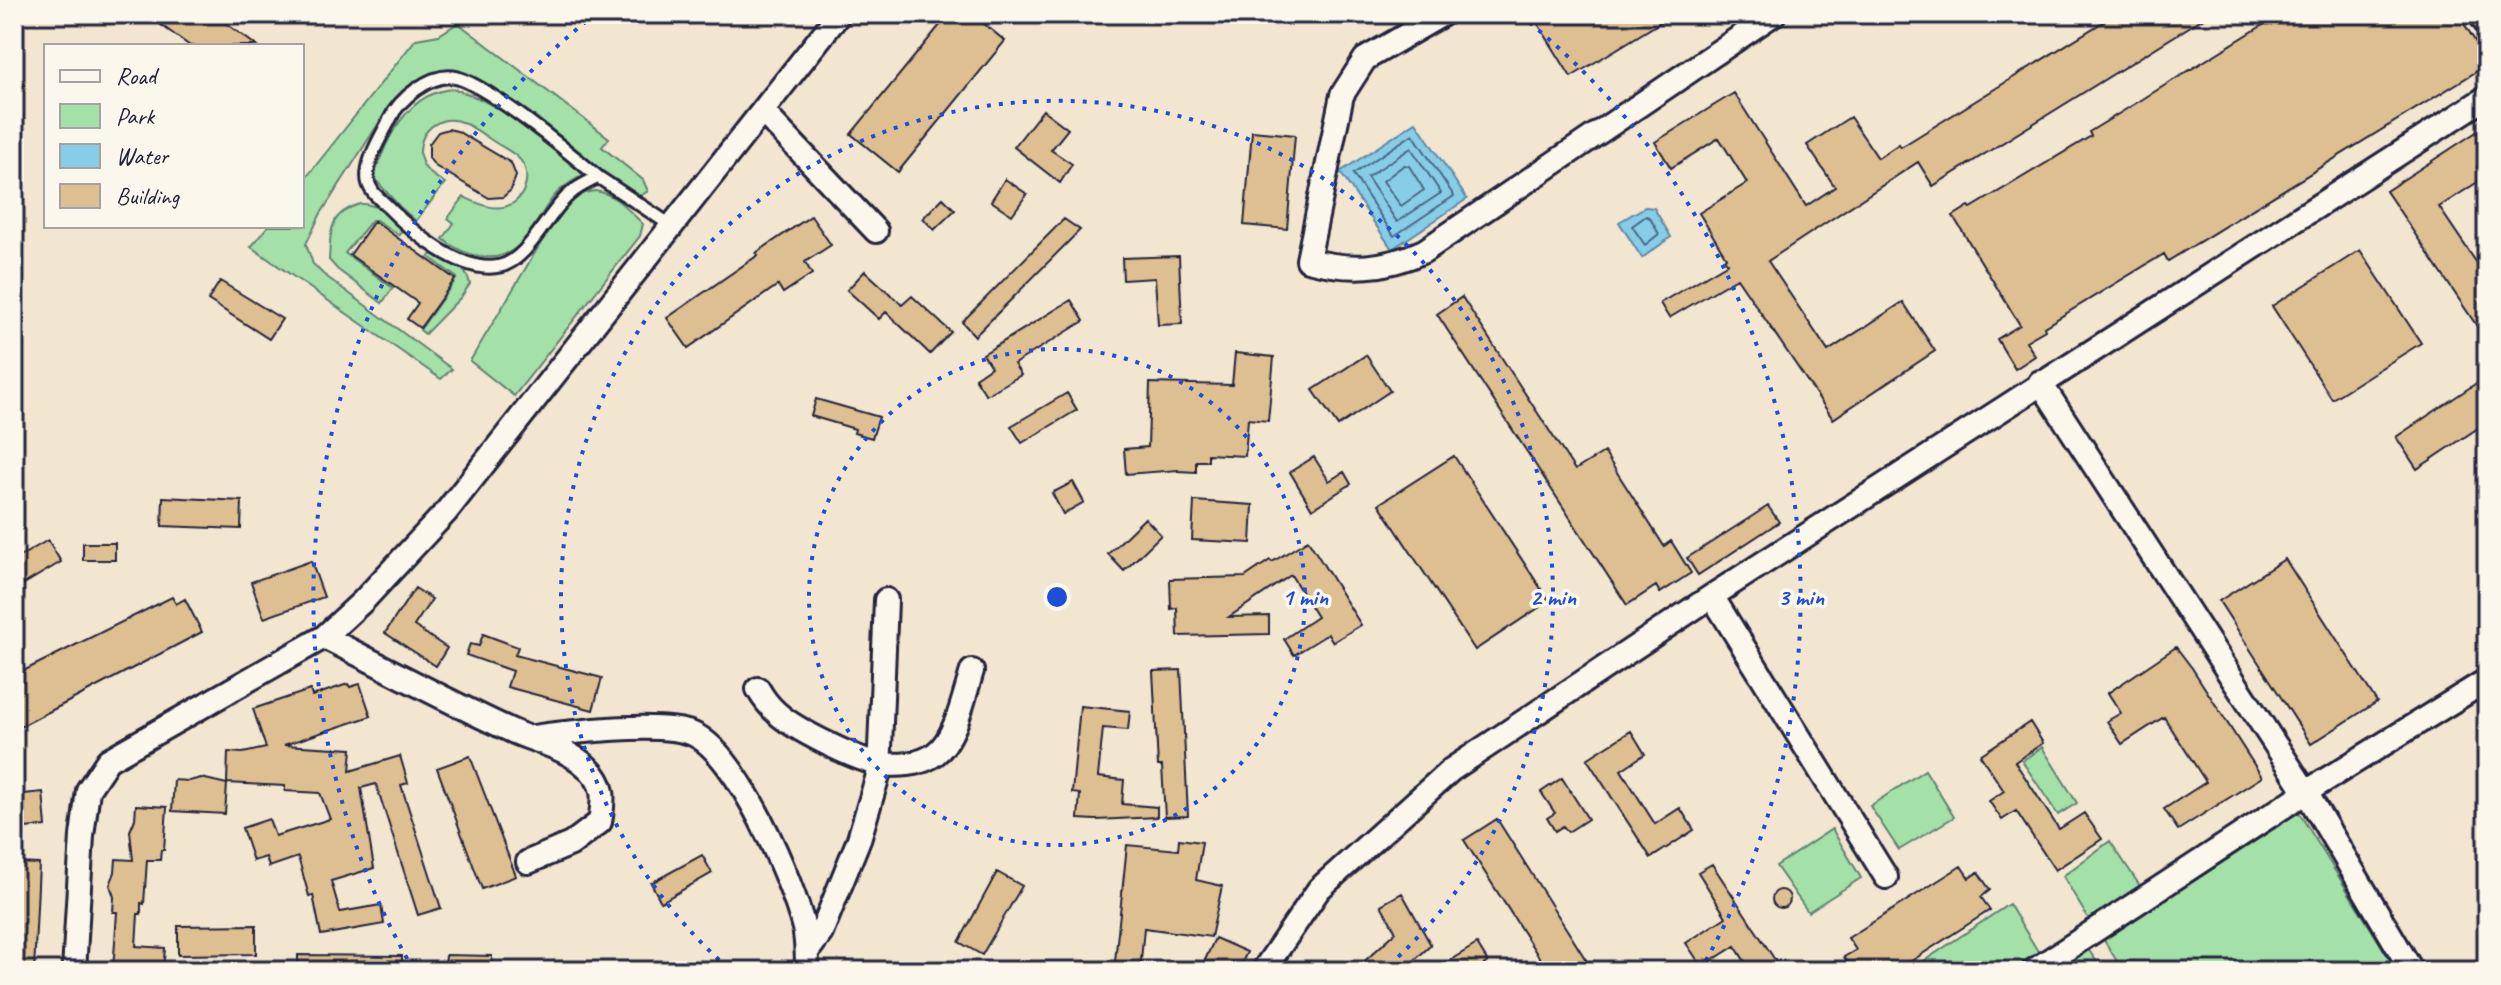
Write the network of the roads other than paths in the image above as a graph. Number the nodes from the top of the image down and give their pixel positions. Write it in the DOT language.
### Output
graph roads {
  1 [pos="839,14"];
  2 [pos="1443,14"];
  3 [pos="1774,14"];
  4 [pos="2480,14"];
  5 [pos="2487,25"];
  6 [pos="2487,97"];
  7 [pos="763,112"];
  8 [pos="598,177"];
  9 [pos="672,226"];
  10 [pos="876,231"];
  11 [pos="2040,382"];
  12 [pos="1712,596"];
  13 [pos="886,600"];
  14 [pos="324,637"];
  15 [pos="972,671"];
  16 [pos="2487,680"];
  17 [pos="758,689"];
  18 [pos="528,738"];
  19 [pos="880,764"];
  20 [pos="2306,792"];
  21 [pos="528,862"];
  22 [pos="1886,877"];
  23 [pos="807,962"];
  24 [pos="74,971"];
  25 [pos="1263,971"];
  26 [pos="2033,971"];
  27 [pos="2412,971"];
  1 -- 7 [label="street"];
  2 -- 3 [label="street"];
  4 -- 5 [label="street"];
  6 -- 11 [label="street"];
  7 -- 9 [label="street"];
  7 -- 10 [label="street"];
  8 -- 8 [label="lane"];
  8 -- 9 [label="lane"];
  9 -- 14 [label="street"];
  11 -- 12 [label="street"];
  11 -- 20 [label="street"];
  12 -- 22 [label="street"];
  12 -- 25 [label="street"];
  13 -- 19 [label="street"];
  14 -- 18 [label="street"];
  14 -- 24 [label="street"];
  15 -- 19 [label="street"];
  16 -- 20 [label="street"];
  17 -- 19 [label="street"];
  18 -- 21 [label="street"];
  18 -- 23 [label="street"];
  19 -- 23 [label="street"];
  20 -- 26 [label="street"];
  20 -- 27 [label="street"];
}
